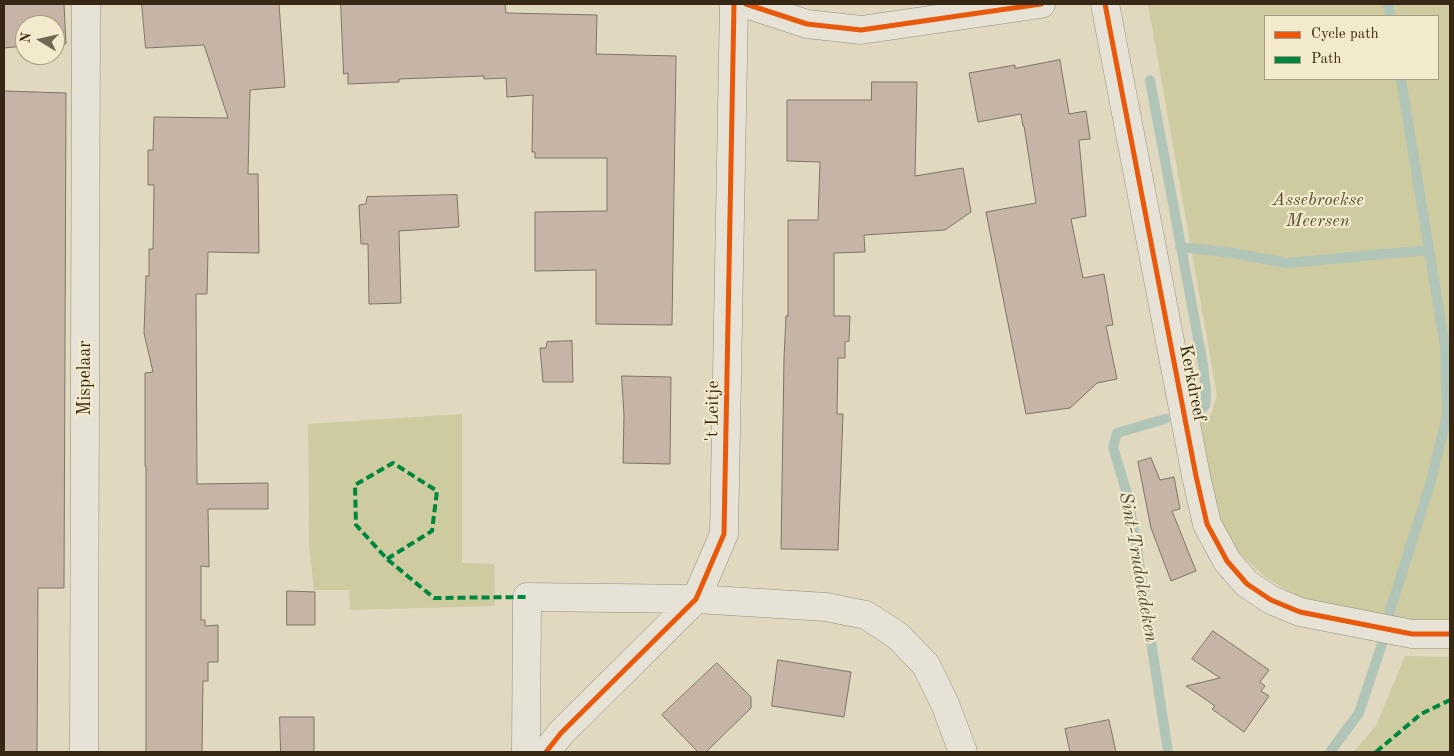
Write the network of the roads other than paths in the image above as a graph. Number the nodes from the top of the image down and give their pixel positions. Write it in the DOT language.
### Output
graph roads {
  1 [pos="86,4"];
  2 [pos="734,4"];
  3 [pos="746,4"];
  4 [pos="1041,4"];
  5 [pos="1105,4"];
  6 [pos="696,599"];
  7 [pos="1450,634"];
  8 [pos="84,752"];
  9 [pos="526,752"];
  10 [pos="546,752"];
  11 [pos="963,752"];
  1 -- 8 [label="street, Mispelaar"];
  2 -- 6 [label="street, 't Leitje"];
  3 -- 4 [label="street"];
  5 -- 7 [label="street, Kerkdreef"];
  6 -- 9 [label="street"];
  6 -- 10 [label="street, 't Leitje"];
  6 -- 11 [label="street"];
}
